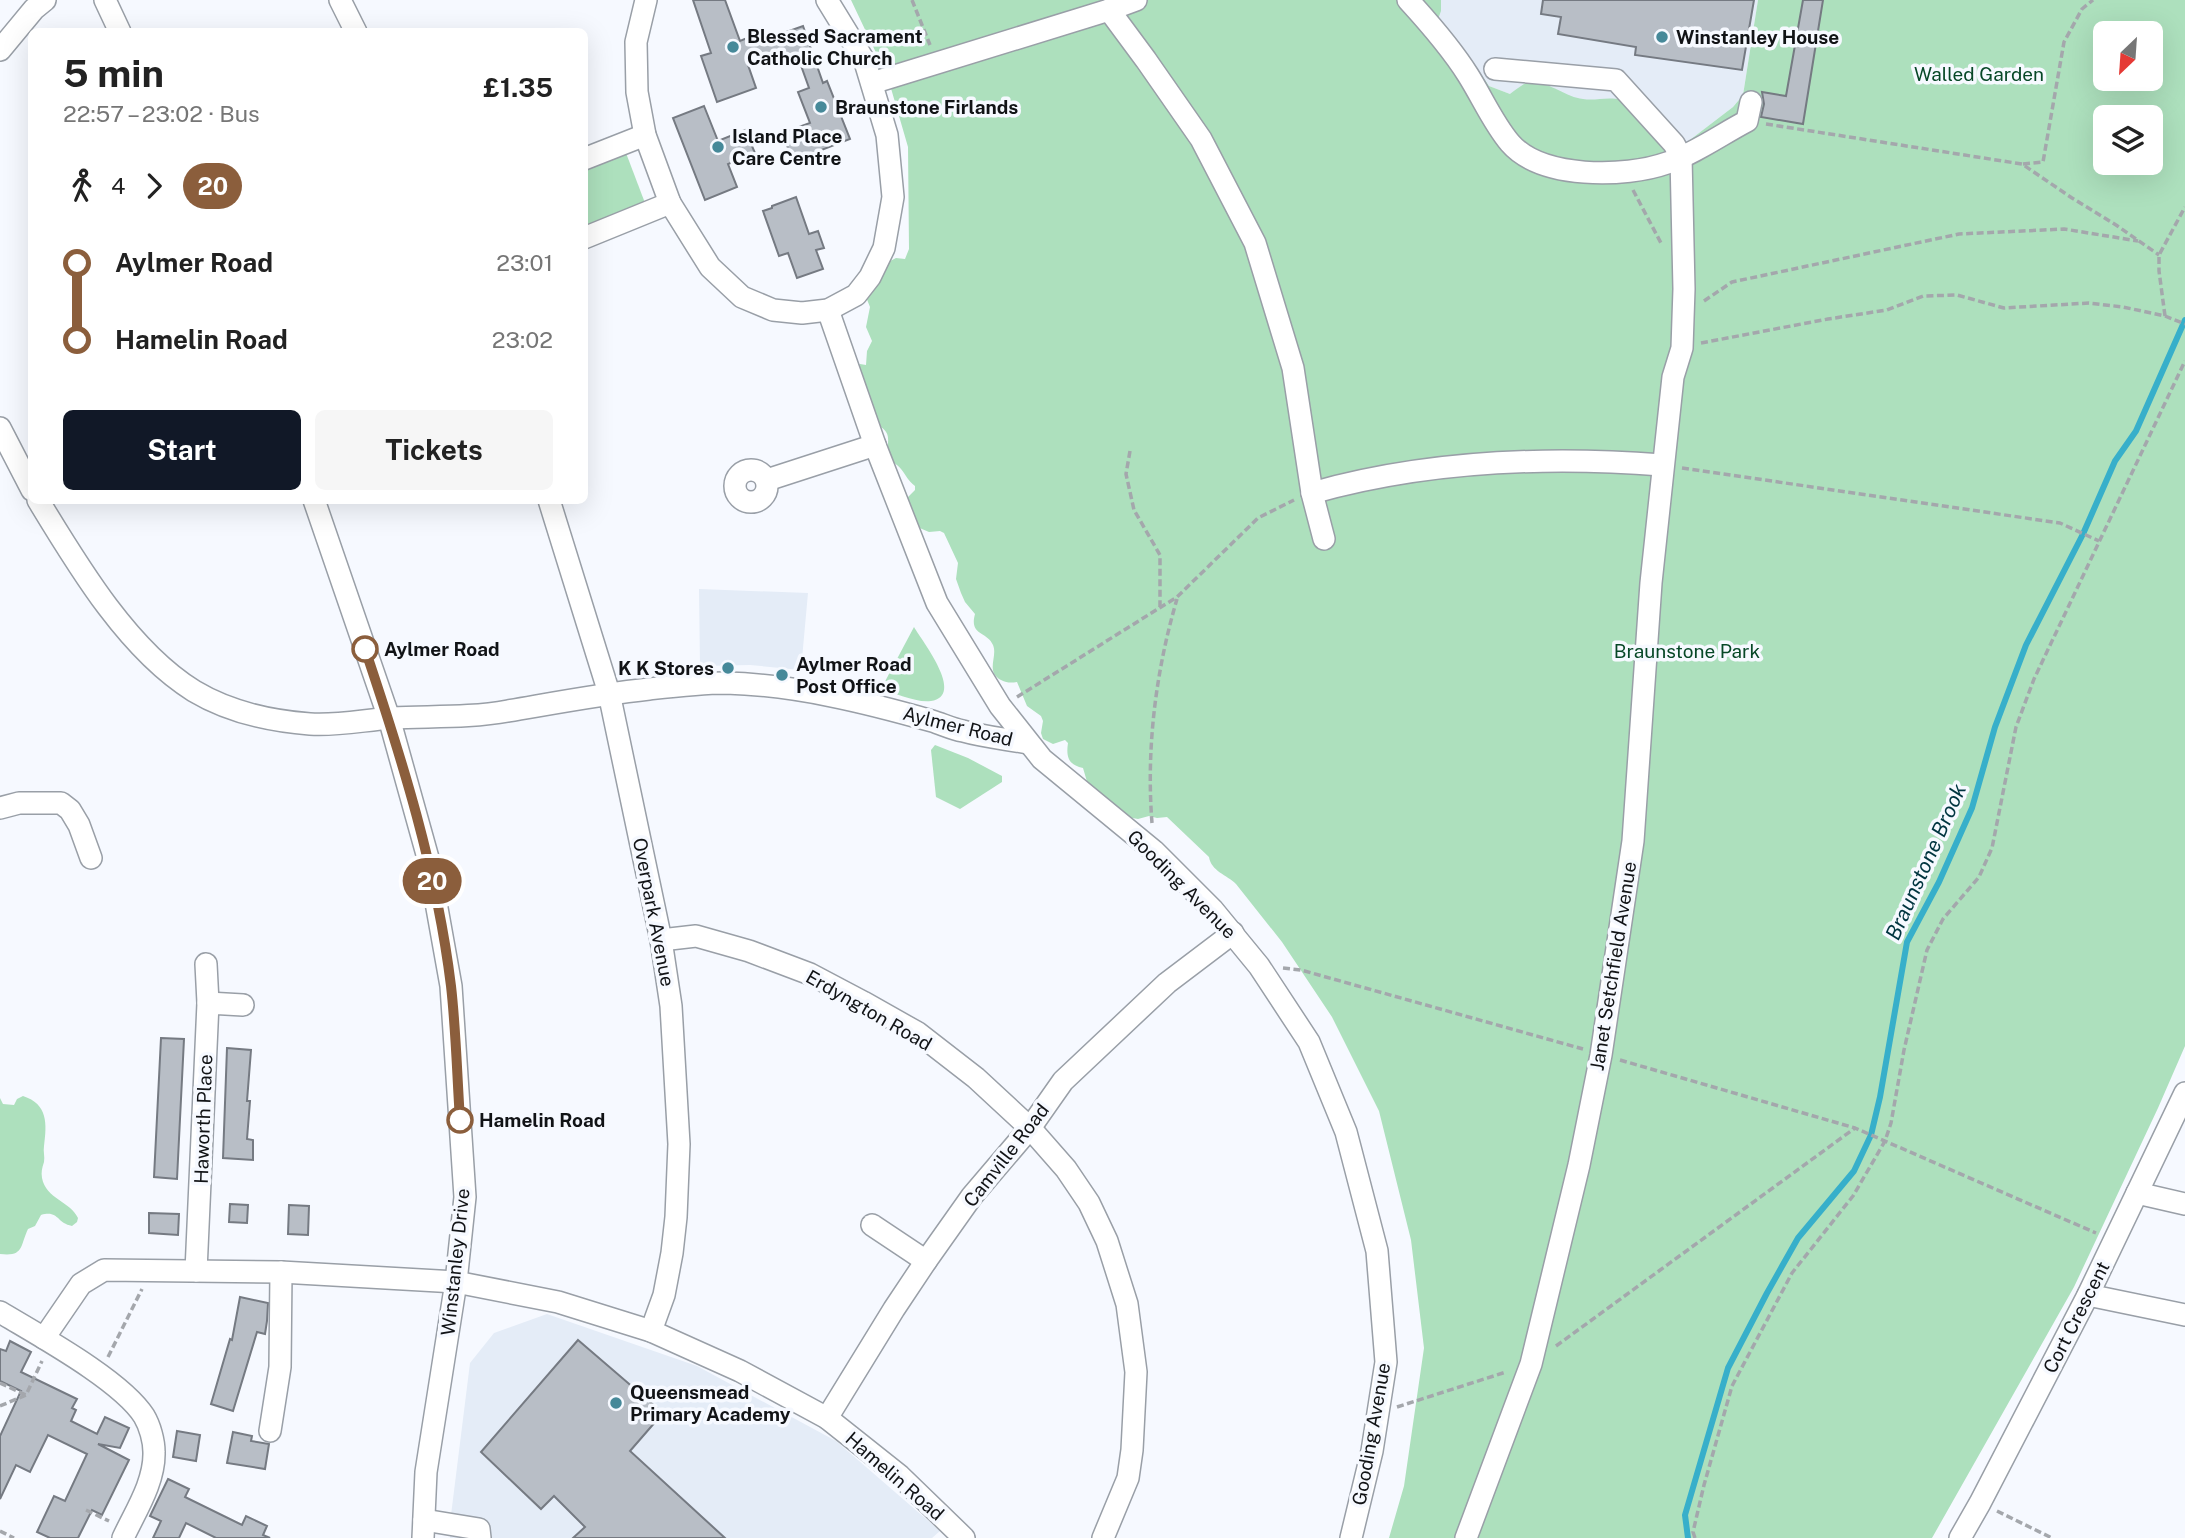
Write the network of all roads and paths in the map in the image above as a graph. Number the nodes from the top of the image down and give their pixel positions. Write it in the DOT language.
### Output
graph roads {
  1 [pos="45,0"];
  2 [pos="105,0"];
  3 [pos="340,0"];
  4 [pos="646,0"];
  5 [pos="827,0"];
  6 [pos="912,0"];
  7 [pos="1136,0"];
  8 [pos="1408,0"];
  9 [pos="2093,0"];
  10 [pos="1109,10"];
  11 [pos="118,28"];
  12 [pos="354,28"];
  13 [pos="0,50"];
  14 [pos="937,64"];
  15 [pos="1495,69"];
  16 [pos="872,83"];
  17 [pos="1749,111"];
  18 [pos="645,135"];
  19 [pos="588,157"];
  20 [pos="1681,157"];
  21 [pos="2022,164"];
  22 [pos="1626,171"];
  23 [pos="670,203"];
  24 [pos="2185,207"];
  25 [pos="588,236"];
  26 [pos="2138,241"];
  27 [pos="1667,255"];
  28 [pos="2159,255"];
  29 [pos="828,310"];
  30 [pos="1684,315"];
  31 [pos="2165,316"];
  32 [pos="2185,324"];
  33 [pos="1682,348"];
  34 [pos="2185,361"];
  35 [pos="2,438"];
  36 [pos="875,445"];
  37 [pos="1130,451"];
  38 [pos="1662,465"];
  39 [pos="767,480"];
  40 [pos="28,482"];
  41 [pos="1312,493"];
  42 [pos="40,504"];
  43 [pos="315,504"];
  44 [pos="550,504"];
  45 [pos="1324,539"];
  46 [pos="2099,541"];
  47 [pos="1177,597"];
  48 [pos="1160,607"];
  49 [pos="609,693"];
  50 [pos="1000,706"];
  51 [pos="389,718"];
  52 [pos="1028,743"];
  53 [pos="0,808"];
  54 [pos="1154,851"];
  55 [pos="91,858"];
  56 [pos="1233,933"];
  57 [pos="661,940"];
  58 [pos="206,964"];
  59 [pos="1259,966"];
  60 [pos="208,1003"];
  61 [pos="243,1005"];
  62 [pos="1601,1055"];
  63 [pos="2185,1093"];
  64 [pos="1030,1128"];
  65 [pos="1855,1128"];
  66 [pos="1885,1141"];
  67 [pos="2137,1193"];
  68 [pos="2185,1204"];
  69 [pos="873,1225"];
  70 [pos="2113,1242"];
  71 [pos="926,1261"];
  72 [pos="151,1270"];
  73 [pos="196,1271"];
  74 [pos="281,1272"];
  75 [pos="456,1282"];
  76 [pos="2088,1295"];
  77 [pos="0,1312"];
  78 [pos="2185,1315"];
  79 [pos="651,1331"];
  80 [pos="48,1341"];
  81 [pos="1531,1364"];
  82 [pos="99,1375"];
  83 [pos="0,1383"];
  84 [pos="26,1395"];
  85 [pos="0,1406"];
  86 [pos="1378,1413"];
  87 [pos="827,1419"];
  88 [pos="270,1431"];
  89 [pos="1980,1503"];
  90 [pos="86,1510"];
  91 [pos="424,1529"];
  92 [pos="0,1531"];
  93 [pos="125,1534"];
  94 [pos="11,1538"];
  95 [pos="480,1538"];
  96 [pos="964,1538"];
  97 [pos="1103,1538"];
  98 [pos="1351,1538"];
  99 [pos="1466,1538"];
  100 [pos="1695,1538"];
  101 [pos="1960,1538"];
  102 [pos="2052,1538"];
  1 -- 13 [label="street"];
  2 -- 11 [label="street"];
  3 -- 12 [label="street"];
  4 -- 18 [label="street"];
  5 -- 16 [label="street"];
  6 -- 14 [label="path"];
  7 -- 10 [label="street"];
  8 -- 22 [label="street"];
  9 -- 21 [label="path"];
  10 -- 14 [label="street"];
  10 -- 41 [label="street"];
  14 -- 16 [label="street"];
  15 -- 20 [label="street"];
  16 -- 29 [label="street"];
  17 -- 20 [label="street"];
  17 -- 21 [label="path"];
  18 -- 19 [label="street"];
  18 -- 23 [label="street"];
  20 -- 22 [label="street"];
  20 -- 30 [label="street, Janet Setchfield Avenue"];
  21 -- 26 [label="path"];
  22 -- 27 [label="path"];
  23 -- 25 [label="street"];
  23 -- 29 [label="street"];
  24 -- 28 [label="path"];
  26 -- 28 [label="path"];
  26 -- 30 [label="path"];
  28 -- 31 [label="path"];
  29 -- 36 [label="street, Gooding Avenue"];
  30 -- 33 [label="street, Janet Setchfield Avenue"];
  31 -- 32 [label="path"];
  31 -- 33 [label="path"];
  33 -- 38 [label="street, Janet Setchfield Avenue"];
  34 -- 46 [label="path"];
  35 -- 40 [label="street"];
  36 -- 39 [label="street"];
  36 -- 50 [label="street, Gooding Avenue"];
  37 -- 48 [label="path"];
  38 -- 41 [label="street"];
  38 -- 46 [label="path"];
  38 -- 62 [label="street, Janet Setchfield Avenue"];
  41 -- 45 [label="street"];
  41 -- 47 [label="path"];
  42 -- 51 [label="street, Aylmer Road"];
  43 -- 51 [label="street, Winstanley Drive"];
  44 -- 49 [label="street, Overpark Avenue"];
  46 -- 66 [label="path"];
  47 -- 48 [label="path"];
  47 -- 54 [label="path"];
  48 -- 50 [label="path"];
  49 -- 51 [label="street, Aylmer Road"];
  49 -- 52 [label="street, Aylmer Road"];
  49 -- 57 [label="street, Overpark Avenue"];
  50 -- 52 [label="street, Gooding Avenue"];
  51 -- 75 [label="street, Winstanley Drive"];
  52 -- 54 [label="street, Gooding Avenue"];
  53 -- 55 [label="street"];
  54 -- 56 [label="street, Gooding Avenue"];
  56 -- 59 [label="street, Gooding Avenue"];
  56 -- 64 [label="street, Camville Road"];
  57 -- 64 [label="street, Erdyngton Road"];
  57 -- 79 [label="street, Overpark Avenue"];
  58 -- 60 [label="street, Haworth Place"];
  59 -- 62 [label="path"];
  59 -- 86 [label="street, Gooding Avenue"];
  60 -- 61 [label="street"];
  60 -- 73 [label="street, Haworth Place"];
  62 -- 65 [label="path"];
  62 -- 81 [label="street, Janet Setchfield Avenue"];
  63 -- 67 [label="street, Cort Crescent"];
  64 -- 71 [label="street, Camville Road"];
  64 -- 97 [label="street, Erdyngton Road"];
  65 -- 66 [label="path"];
  65 -- 81 [label="path"];
  66 -- 70 [label="path"];
  66 -- 100 [label="path"];
  67 -- 68 [label="street"];
  67 -- 70 [label="street, Cort Crescent"];
  69 -- 71 [label="street"];
  70 -- 76 [label="street, Cort Crescent"];
  71 -- 87 [label="street, Camville Road"];
  72 -- 73 [label="street, Hamelin Road"];
  72 -- 80 [label="street, Hamelin Road"];
  72 -- 82 [label="path"];
  73 -- 74 [label="street, Hamelin Road"];
  74 -- 75 [label="street, Hamelin Road"];
  74 -- 88 [label="street"];
  75 -- 79 [label="street, Hamelin Road"];
  75 -- 91 [label="street, Winstanley Drive"];
  76 -- 78 [label="street"];
  76 -- 89 [label="street, Cort Crescent"];
  77 -- 80 [label="street"];
  79 -- 87 [label="street, Hamelin Road"];
  80 -- 82 [label="street"];
  80 -- 84 [label="path"];
  81 -- 86 [label="path"];
  81 -- 99 [label="street, Janet Setchfield Avenue"];
  82 -- 93 [label="street"];
  83 -- 84 [label="path"];
  84 -- 85 [label="path"];
  86 -- 98 [label="street, Gooding Avenue"];
  87 -- 96 [label="street, Hamelin Road"];
  89 -- 101 [label="street, Cort Crescent"];
  89 -- 102 [label="path"];
  90 -- 93 [label="path"];
  91 -- 95 [label="street"];
  92 -- 94 [label="path"];
}
